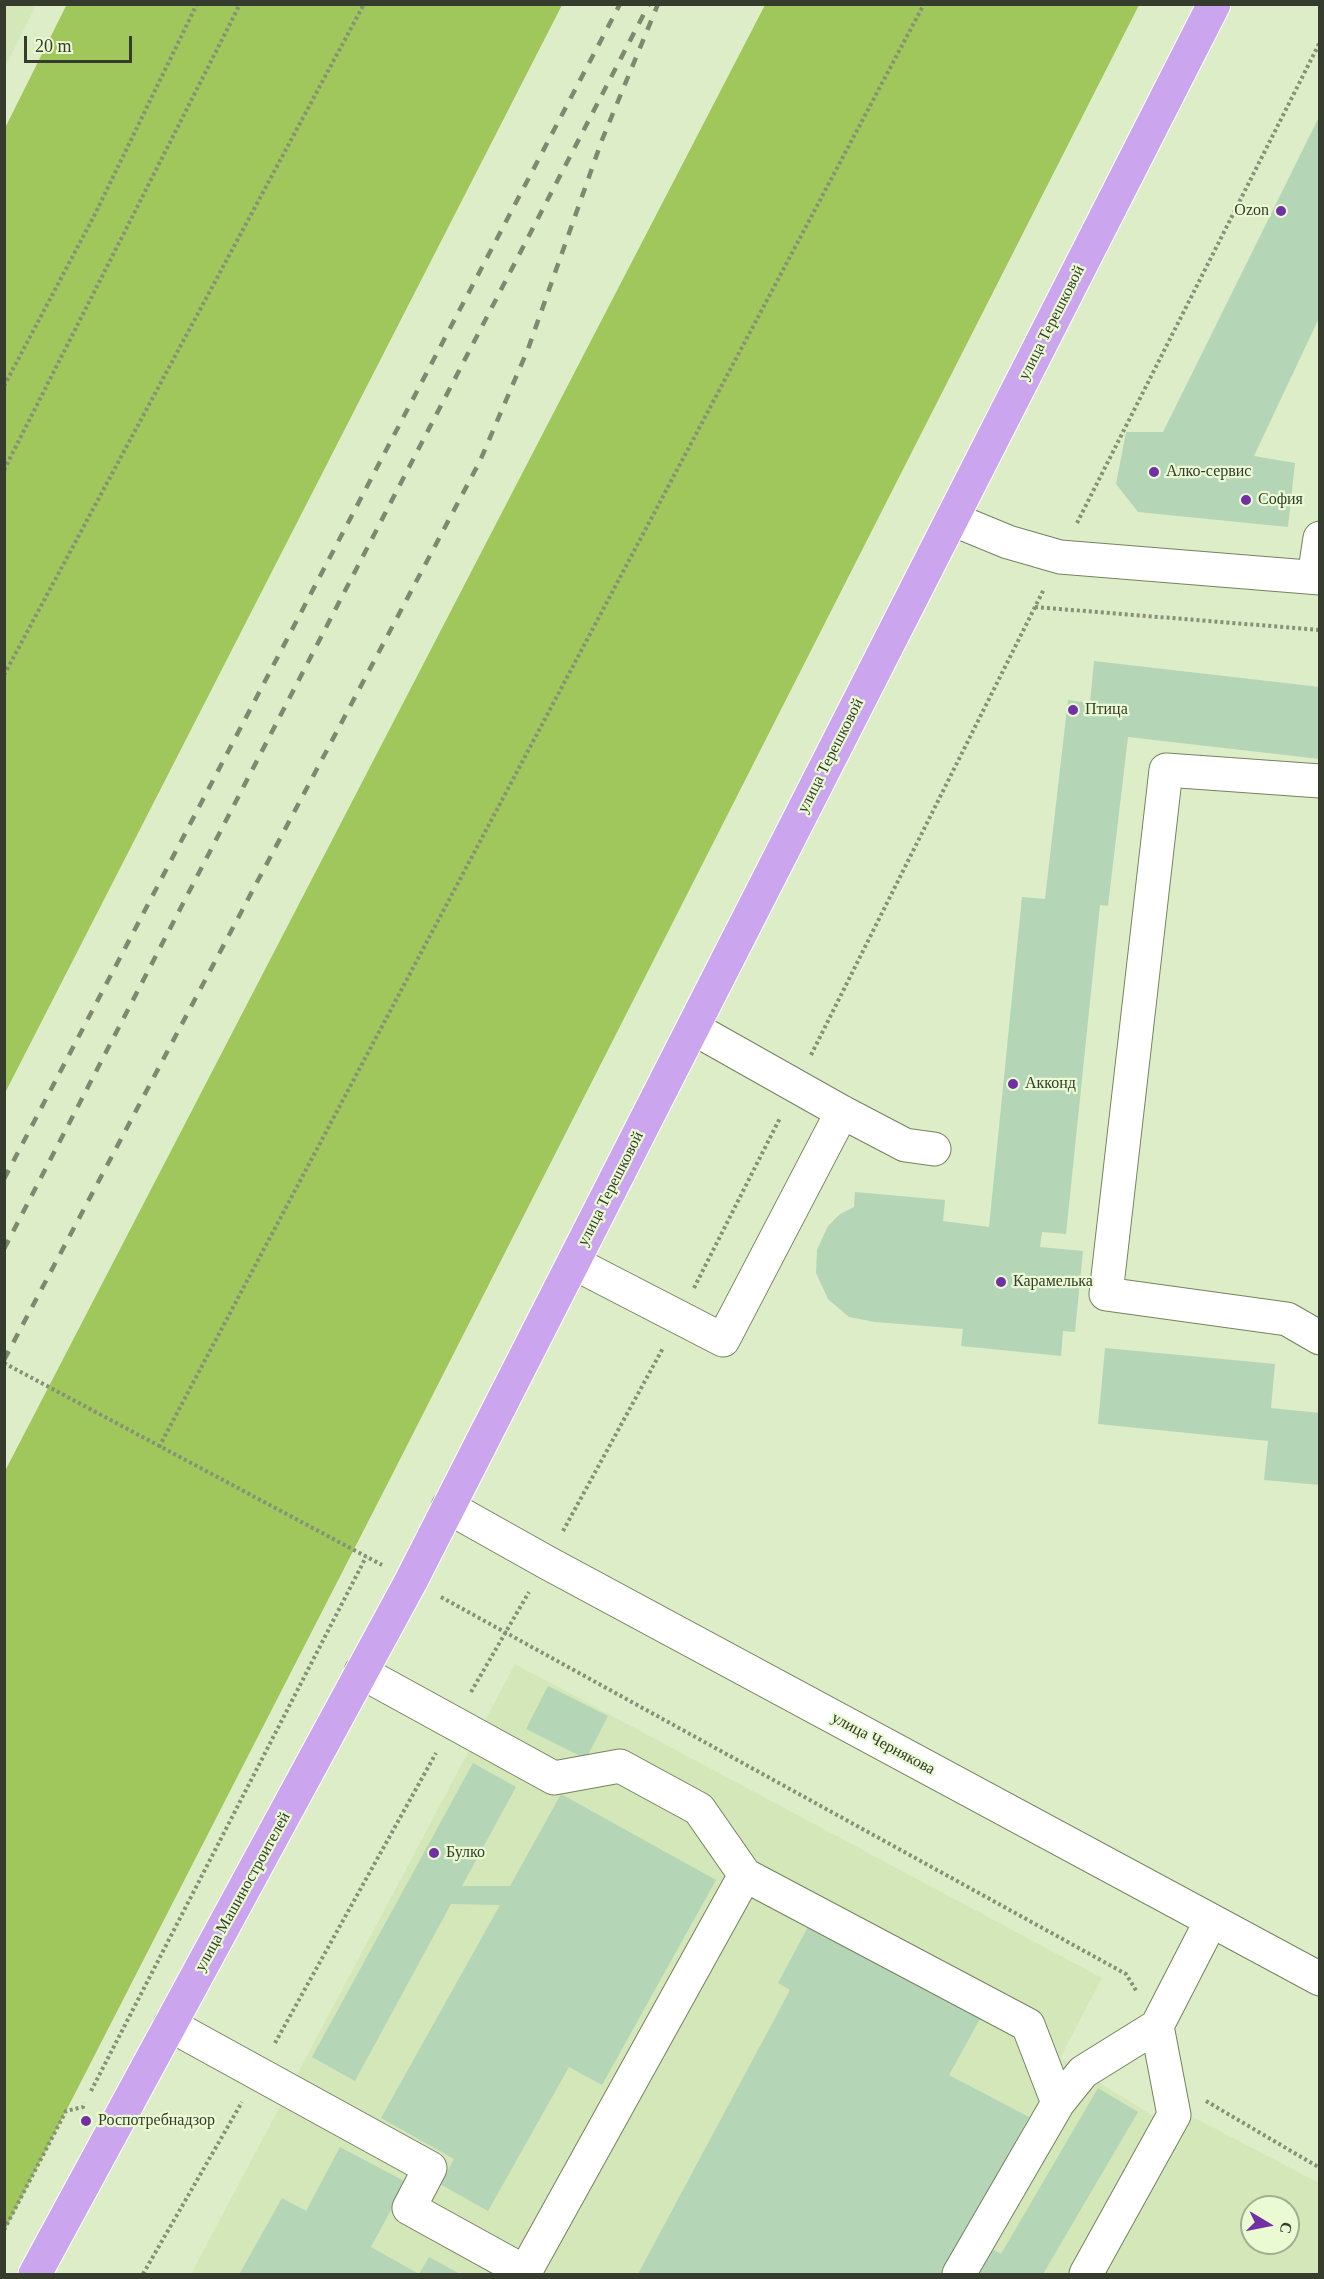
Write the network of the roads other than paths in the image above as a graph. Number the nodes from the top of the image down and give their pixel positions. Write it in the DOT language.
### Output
graph roads {
  1 [pos="1214,4"];
  2 [pos="952,519"];
  3 [pos="1320,538"];
  4 [pos="1317,578"];
  5 [pos="1320,781"];
  6 [pos="693,1028"];
  7 [pos="842,1112"];
  8 [pos="934,1149"];
  9 [pos="574,1263"];
  10 [pos="1320,1338"];
  11 [pos="448,1507"];
  12 [pos="362,1672"];
  13 [pos="745,1875"];
  14 [pos="1210,1921"];
  15 [pos="1320,1980"];
  16 [pos="170,2025"];
  17 [pos="1156,2026"];
  18 [pos="1058,2103"];
  19 [pos="35,2274"];
  20 [pos="959,2274"];
  21 [pos="1086,2274"];
  1 -- 2 [label="main road, улица Терешковой"];
  2 -- 4 [label="street"];
  2 -- 6 [label="main road, улица Терешковой"];
  3 -- 4 [label="street"];
  5 -- 10 [label="street"];
  6 -- 7 [label="street"];
  6 -- 9 [label="main road, улица Терешковой"];
  7 -- 8 [label="street"];
  7 -- 9 [label="street"];
  9 -- 11 [label="main road, улица Терешковой"];
  11 -- 12 [label="main road, улица Машиностроителей"];
  11 -- 14 [label="street, улица Чернякова"];
  12 -- 13 [label="street"];
  12 -- 16 [label="main road, улица Машиностроителей"];
  13 -- 16 [label="street"];
  13 -- 18 [label="street"];
  14 -- 15 [label="street, улица Чернякова"];
  14 -- 17 [label="street"];
  16 -- 19 [label="main road, улица Машиностроителей"];
  17 -- 18 [label="street"];
  17 -- 21 [label="street"];
  18 -- 20 [label="street"];
}
